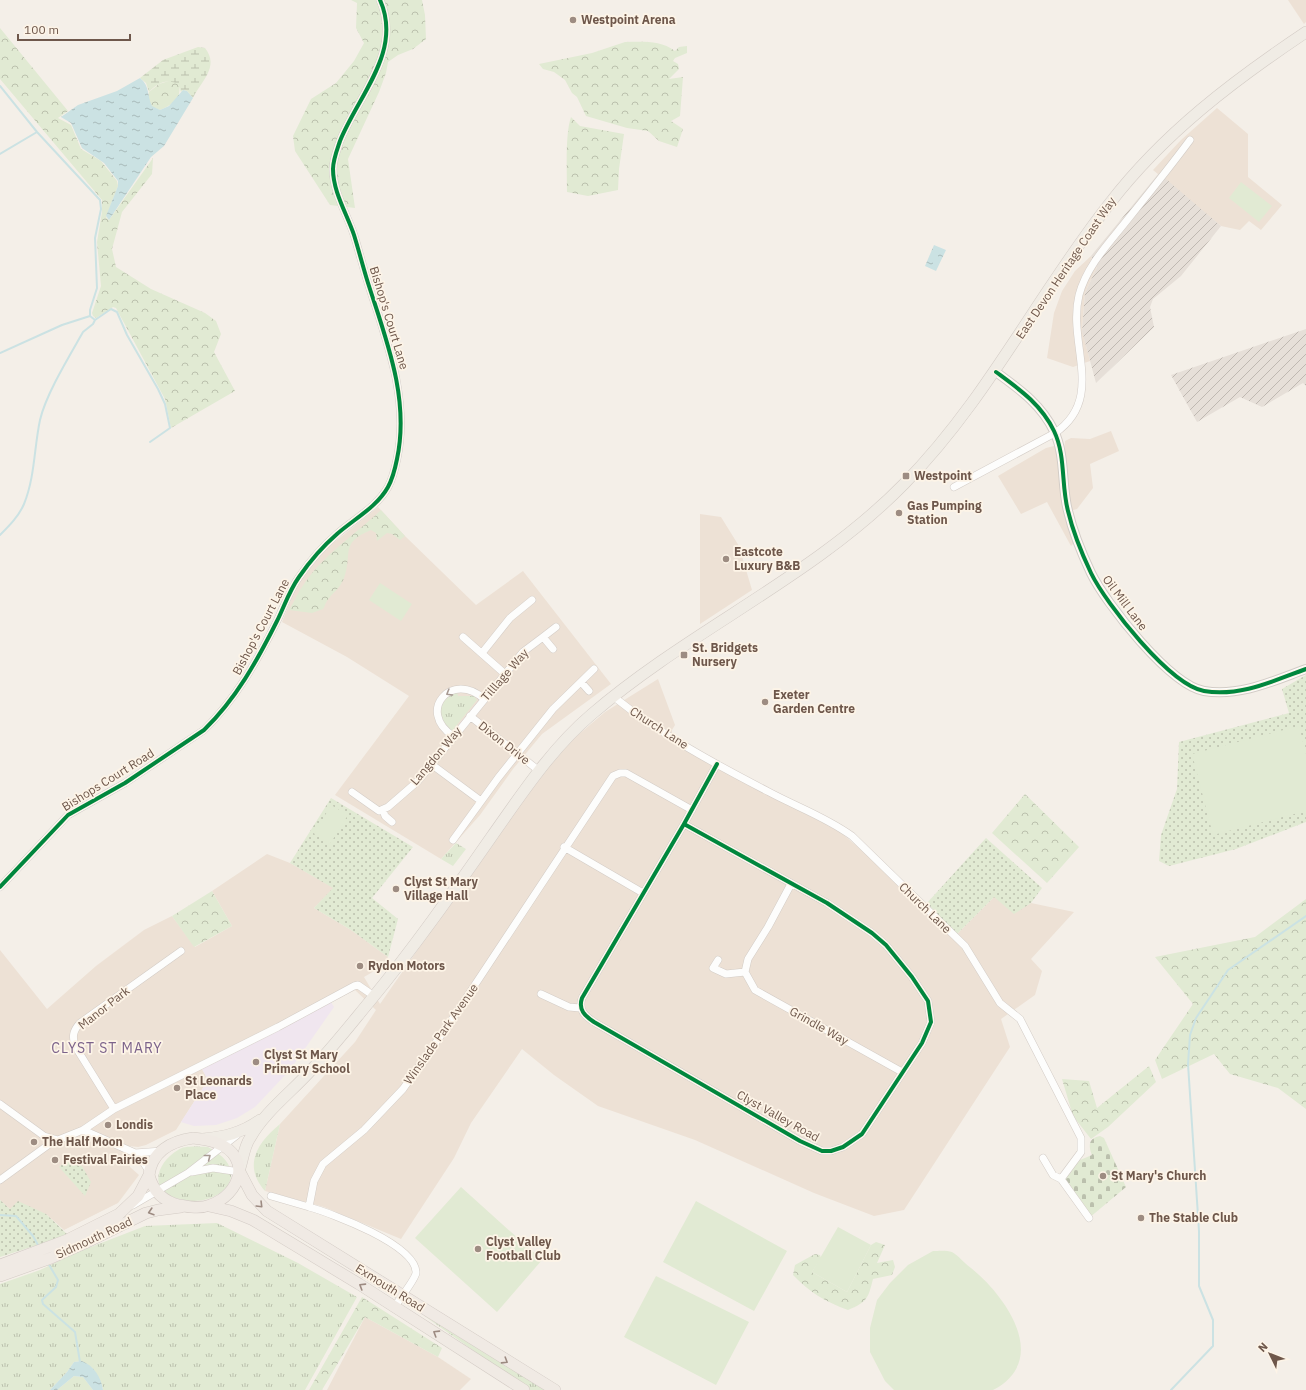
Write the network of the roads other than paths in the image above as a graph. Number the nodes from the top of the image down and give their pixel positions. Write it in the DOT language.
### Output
graph roads {
  1 [pos="380,0"];
  2 [pos="1306,32"];
  3 [pos="1190,140"];
  4 [pos="996,372"];
  5 [pos="1055,433"];
  6 [pos="954,488"];
  7 [pos="532,600"];
  8 [pos="556,627"];
  9 [pos="463,637"];
  10 [pos="543,637"];
  11 [pos="552,649"];
  12 [pos="482,653"];
  13 [pos="594,669"];
  14 [pos="1306,669"];
  15 [pos="505,674"];
  16 [pos="581,682"];
  17 [pos="589,691"];
  18 [pos="614,697"];
  19 [pos="232,699"];
  20 [pos="484,699"];
  21 [pos="470,716"];
  22 [pos="454,736"];
  23 [pos="519,754"];
  24 [pos="431,764"];
  25 [pos="717,764"];
  26 [pos="538,770"];
  27 [pos="352,792"];
  28 [pos="481,801"];
  29 [pos="383,810"];
  30 [pos="692,810"];
  31 [pos="392,822"];
  32 [pos="684,824"];
  33 [pos="453,840"];
  34 [pos="564,848"];
  35 [pos="791,884"];
  36 [pos="0,887"];
  37 [pos="643,893"];
  38 [pos="181,951"];
  39 [pos="718,960"];
  40 [pos="746,972"];
  41 [pos="541,994"];
  42 [pos="374,996"];
  43 [pos="580,1008"];
  44 [pos="902,1072"];
  45 [pos="0,1104"];
  46 [pos="114,1109"];
  47 [pos="267,1116"];
  48 [pos="83,1130"];
  49 [pos="243,1131"];
  50 [pos="203,1139"];
  51 [pos="55,1140"];
  52 [pos="222,1145"];
  53 [pos="162,1150"];
  54 [pos="135,1153"];
  55 [pos="1042,1158"];
  56 [pos="240,1170"];
  57 [pos="149,1173"];
  58 [pos="188,1173"];
  59 [pos="1061,1179"];
  60 [pos="0,1180"];
  61 [pos="156,1192"];
  62 [pos="271,1196"];
  63 [pos="209,1206"];
  64 [pos="190,1207"];
  65 [pos="309,1207"];
  66 [pos="127,1208"];
  67 [pos="1089,1218"];
  68 [pos="49,1253"];
  69 [pos="24,1263"];
  70 [pos="0,1265"];
  71 [pos="0,1276"];
  72 [pos="402,1295"];
  73 [pos="395,1307"];
  74 [pos="524,1390"];
  75 [pos="555,1390"];
  1 -- 19 [label="street, Bishop's Court Lane"];
  2 -- 4 [label="main road, East Devon Heritage Coast Way"];
  3 -- 5 [label="street"];
  4 -- 5 [label="street, Oil Mill Lane"];
  4 -- 18 [label="main road, East Devon Heritage Coast Way"];
  5 -- 6 [label="street"];
  5 -- 14 [label="street, Oil Mill Lane"];
  7 -- 12 [label="street"];
  8 -- 10 [label="street, Tilllage Way"];
  9 -- 12 [label="street"];
  10 -- 11 [label="street"];
  10 -- 15 [label="street, Tilllage Way"];
  12 -- 15 [label="street"];
  13 -- 16 [label="street"];
  15 -- 20 [label="street, Tilllage Way"];
  16 -- 17 [label="street"];
  16 -- 23 [label="street"];
  18 -- 25 [label="street, Church Lane"];
  18 -- 26 [label="main road, East Devon Heritage Coast Way"];
  19 -- 36 [label="street, Bishops Court Road"];
  20 -- 21 [label="street, Tilllage Way"];
  20 -- 22 [label="street, one-way"];
  21 -- 22 [label="street, Langdon Way"];
  21 -- 23 [label="street, Dixon Drive"];
  22 -- 24 [label="street, Langdon Way"];
  23 -- 26 [label="street, Dixon Drive"];
  23 -- 28 [label="street"];
  24 -- 28 [label="street"];
  24 -- 29 [label="street, Langdon Way"];
  25 -- 30 [label="street"];
  25 -- 59 [label="street, Church Lane"];
  26 -- 42 [label="main road, East Devon Heritage Coast Way"];
  27 -- 29 [label="street"];
  28 -- 33 [label="street"];
  29 -- 31 [label="street"];
  30 -- 32 [label="street"];
  30 -- 34 [label="street, Winslade Park Avenue"];
  32 -- 35 [label="street, Clyst Valley Road"];
  32 -- 37 [label="street"];
  34 -- 37 [label="street"];
  34 -- 65 [label="street, Winslade Park Avenue"];
  35 -- 40 [label="street"];
  35 -- 44 [label="street, Clyst Valley Road"];
  37 -- 43 [label="street"];
  38 -- 46 [label="street, Manor Park"];
  39 -- 40 [label="street"];
  40 -- 44 [label="street, Grindle Way"];
  41 -- 43 [label="street"];
  42 -- 46 [label="street"];
  42 -- 47 [label="main road, East Devon Heritage Coast Way"];
  43 -- 44 [label="street, Clyst Valley Road"];
  45 -- 51 [label="street"];
  46 -- 48 [label="street"];
  47 -- 49 [label="main road"];
  47 -- 56 [label="main road"];
  48 -- 51 [label="street"];
  48 -- 54 [label="street"];
  49 -- 50 [label="main road"];
  49 -- 52 [label="street"];
  50 -- 52 [label="highway"];
  50 -- 53 [label="highway"];
  51 -- 60 [label="street"];
  52 -- 56 [label="highway, Exmouth Road"];
  58 -- 52 [label="street, one-way"];
  53 -- 54 [label="street"];
  53 -- 57 [label="highway, Sidmouth Road"];
  54 -- 57 [label="street"];
  55 -- 59 [label="street"];
  56 -- 58 [label="street"];
  56 -- 63 [label="highway"];
  56 -- 72 [label="highway, Exmouth Road, one-way"];
  57 -- 61 [label="highway"];
  57 -- 66 [label="highway, Sidmouth Road"];
  58 -- 61 [label="street"];
  59 -- 67 [label="street"];
  61 -- 64 [label="highway"];
  61 -- 66 [label="street"];
  62 -- 65 [label="street"];
  63 -- 64 [label="highway, Sidmouth Road"];
  73 -- 63 [label="highway, Exmouth Road, one-way"];
  64 -- 68 [label="highway, Sidmouth Road, one-way"];
  65 -- 72 [label="street"];
  66 -- 68 [label="highway, Sidmouth Road"];
  68 -- 69 [label="highway, Sidmouth Road"];
  69 -- 70 [label="highway, Sidmouth Road"];
  69 -- 71 [label="highway, Sidmouth Road"];
  72 -- 73 [label="street"];
  72 -- 75 [label="highway, Exmouth Road, one-way"];
  74 -- 73 [label="highway, Exmouth Road, one-way"];
}
